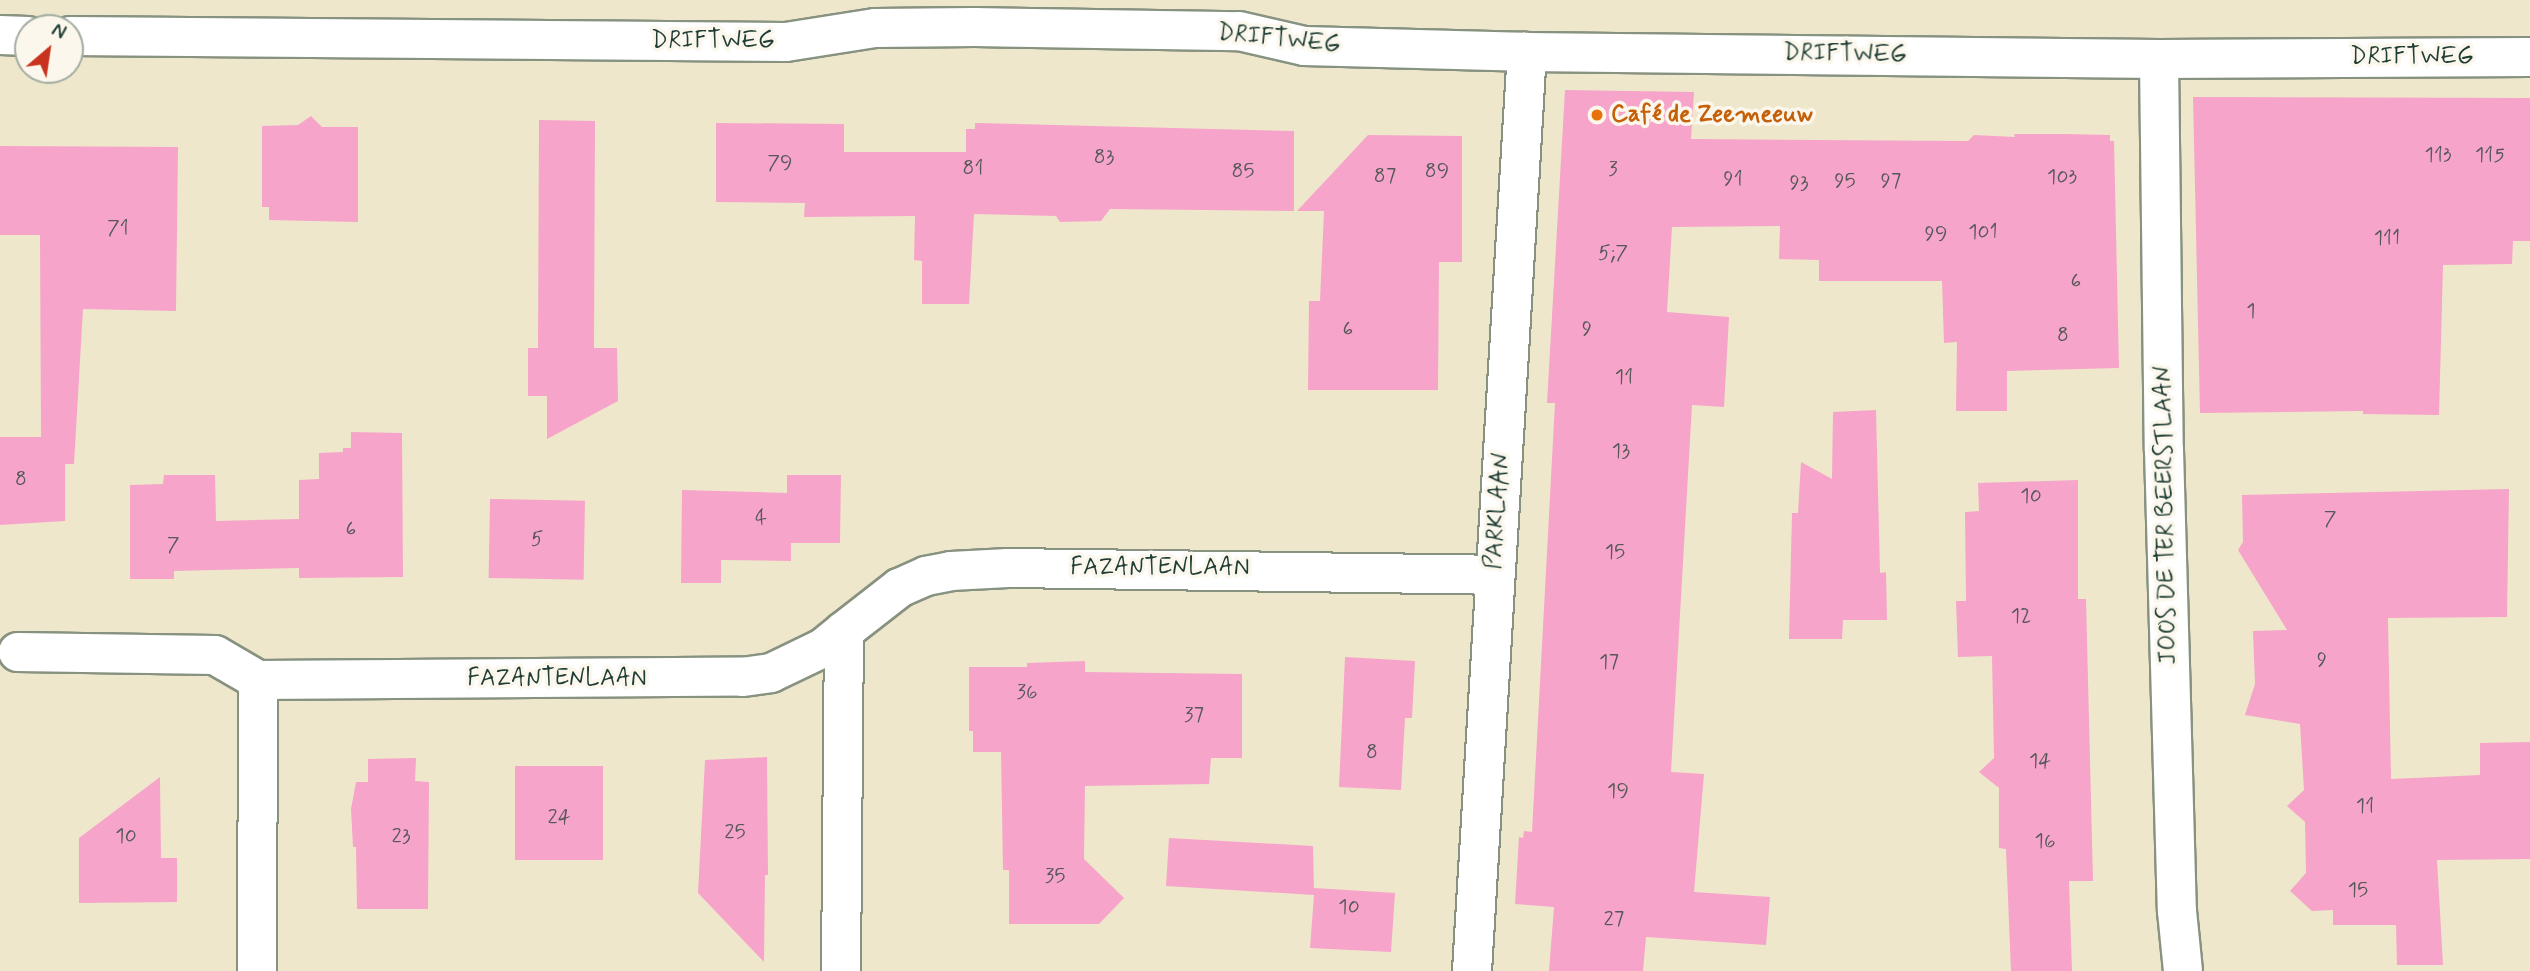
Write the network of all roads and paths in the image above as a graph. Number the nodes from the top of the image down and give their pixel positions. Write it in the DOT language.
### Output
graph roads {
  1 [pos="84,36"];
  2 [pos="1527,52"];
  3 [pos="2530,57"];
  4 [pos="2159,58"];
  5 [pos="1494,575"];
  6 [pos="844,631"];
  7 [pos="18,652"];
  8 [pos="258,680"];
  9 [pos="257,971"];
  10 [pos="841,971"];
  11 [pos="1472,971"];
  12 [pos="2183,971"];
  1 -- 2 [label="street, DRIFTWEG"];
  2 -- 4 [label="street, DRIFTWEG"];
  2 -- 5 [label="street, PARKLAAN"];
  3 -- 4 [label="street, DRIFTWEG"];
  4 -- 12 [label="street, JOOS DE TER BEERSTLAAN"];
  5 -- 6 [label="street, FAZANTENLAAN"];
  5 -- 11 [label="street, PARKLAAN"];
  6 -- 8 [label="street, FAZANTENLAAN"];
  6 -- 10 [label="street"];
  7 -- 8 [label="street, FAZANTENLAAN"];
  8 -- 9 [label="street"];
}
